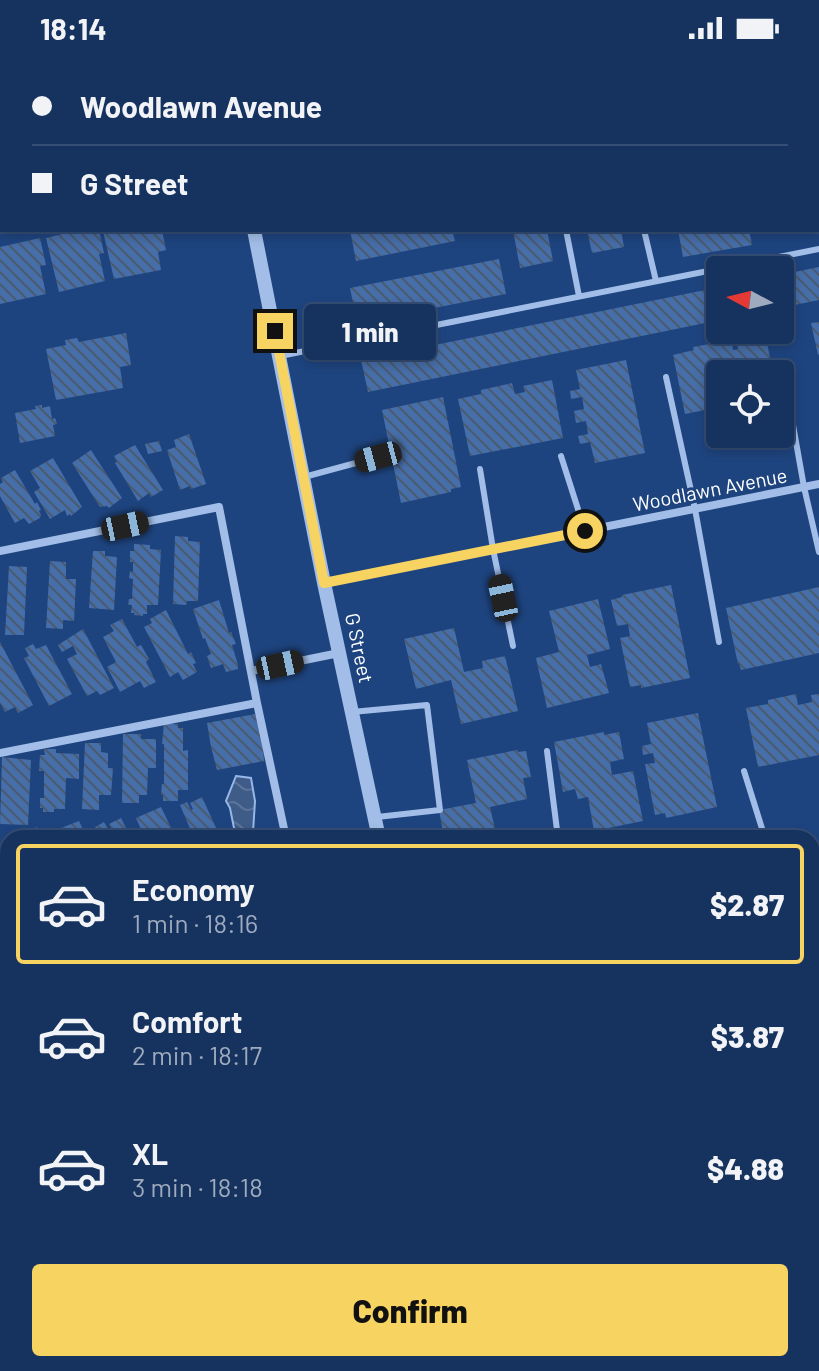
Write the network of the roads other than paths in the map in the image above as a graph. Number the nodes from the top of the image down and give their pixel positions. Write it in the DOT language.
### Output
graph roads {
  1 [pos="254,232"];
  2 [pos="566,232"];
  3 [pos="644,232"];
  4 [pos="819,249"];
  5 [pos="656,281"];
  6 [pos="579,296"];
  7 [pos="280,356"];
  8 [pos="666,377"];
  9 [pos="794,431"];
  10 [pos="561,456"];
  11 [pos="378,457"];
  12 [pos="480,469"];
  13 [pos="304,477"];
  14 [pos="819,484"];
  15 [pos="804,487"];
  16 [pos="695,509"];
  17 [pos="585,531"];
  18 [pos="493,549"];
  19 [pos="0,551"];
  20 [pos="819,552"];
  21 [pos="324,583"];
  22 [pos="719,642"];
  23 [pos="513,646"];
  24 [pos="339,653"];
  25 [pos="251,671"];
  26 [pos="257,703"];
  27 [pos="352,712"];
  28 [pos="547,751"];
  29 [pos="0,753"];
  30 [pos="744,771"];
  31 [pos="375,817"];
  32 [pos="284,830"];
  33 [pos="377,830"];
  34 [pos="557,830"];
  35 [pos="762,830"];
  1 -- 7 [label="street, G Street"];
  2 -- 6 [label="lane"];
  3 -- 5 [label="lane"];
  4 -- 5 [label="lane"];
  5 -- 6 [label="lane"];
  6 -- 7 [label="lane"];
  7 -- 13 [label="street, G Street"];
  8 -- 16 [label="lane"];
  9 -- 15 [label="lane"];
  10 -- 17 [label="lane"];
  11 -- 13 [label="lane"];
  12 -- 18 [label="lane"];
  13 -- 21 [label="street, G Street"];
  14 -- 15 [label="street, Woodlawn Avenue"];
  15 -- 16 [label="street, Woodlawn Avenue"];
  15 -- 20 [label="lane"];
  16 -- 17 [label="street, Woodlawn Avenue"];
  16 -- 22 [label="lane"];
  17 -- 18 [label="street, Woodlawn Avenue"];
  18 -- 21 [label="street, Woodlawn Avenue"];
  18 -- 23 [label="lane"];
  19 -- 25 [label="street"];
  21 -- 24 [label="street, G Street"];
  24 -- 25 [label="street"];
  24 -- 27 [label="street, G Street"];
  25 -- 26 [label="street"];
  26 -- 29 [label="street"];
  26 -- 32 [label="street"];
  27 -- 31 [label="street, G Street"];
  27 -- 31 [label="lane"];
  28 -- 34 [label="lane"];
  30 -- 35 [label="lane"];
  31 -- 33 [label="street, G Street"];
}
